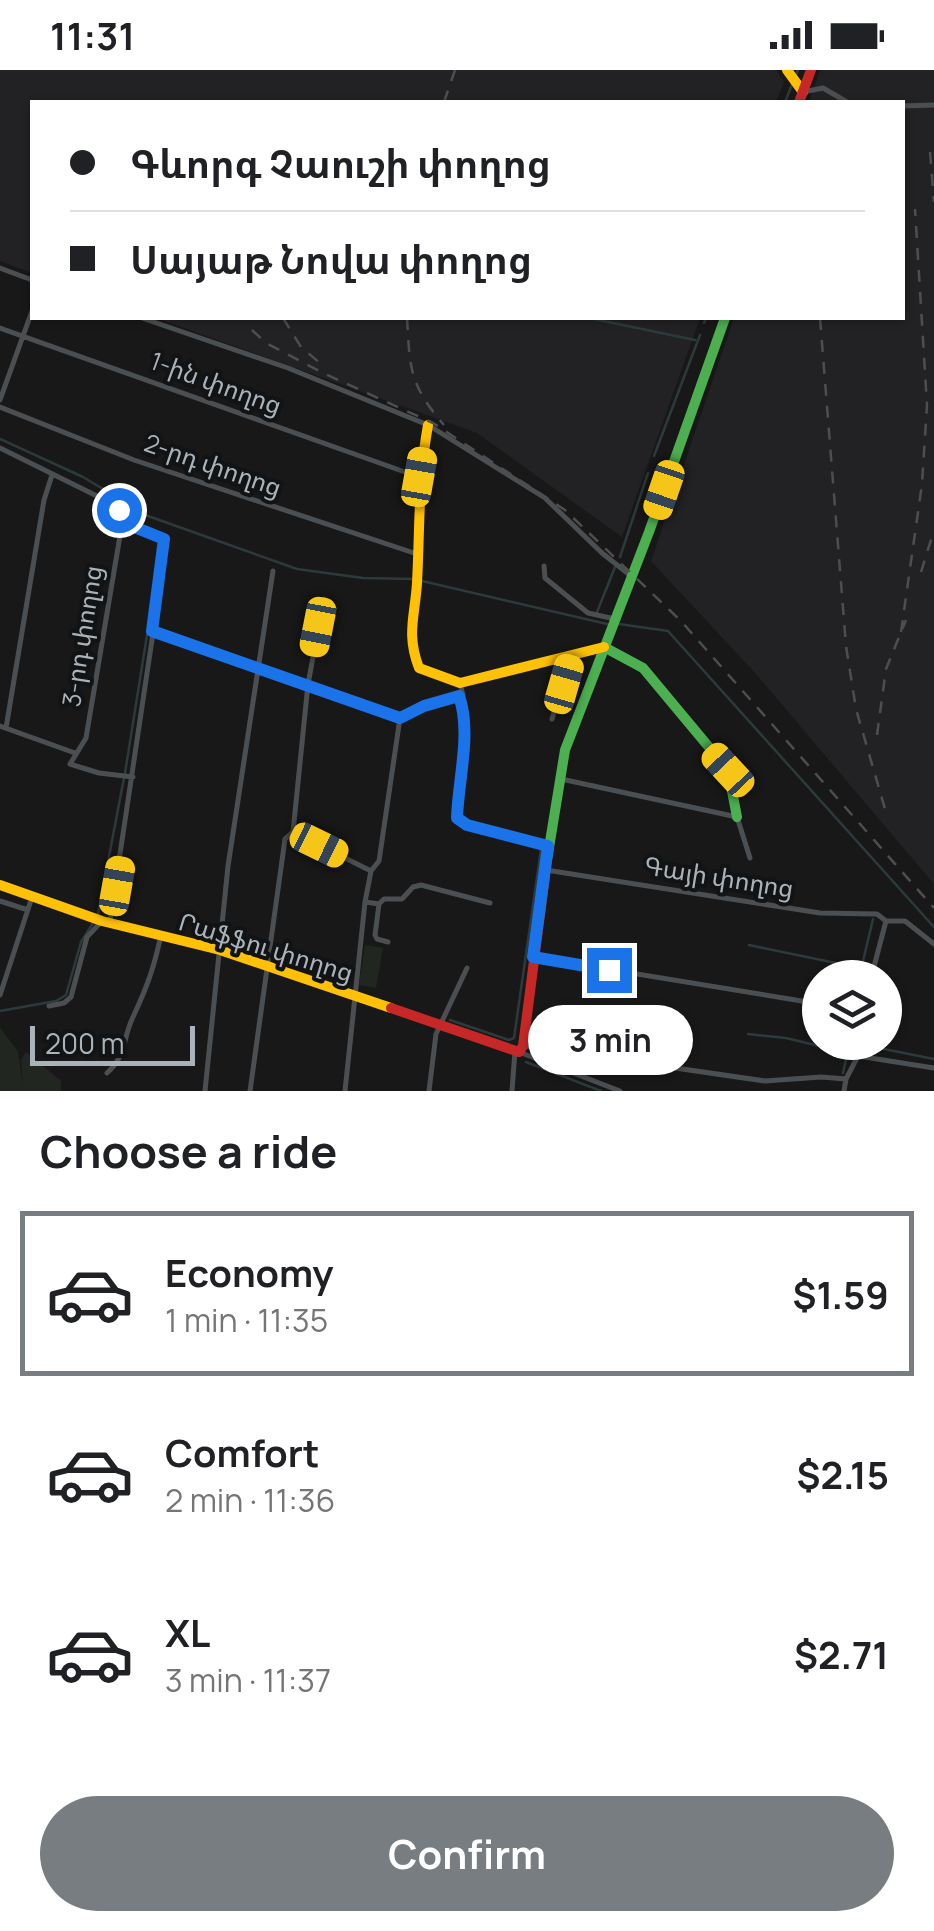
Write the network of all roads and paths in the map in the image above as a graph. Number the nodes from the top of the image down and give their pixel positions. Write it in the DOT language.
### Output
graph roads {
  1 [pos="811,70"];
  2 [pos="796,85"];
  3 [pos="844,100"];
  4 [pos="905,106"];
  5 [pos="934,106"];
  6 [pos="0,268"];
  7 [pos="30,279"];
  8 [pos="30,317"];
  9 [pos="148,320"];
  10 [pos="724,320"];
  11 [pos="0,328"];
  12 [pos="23,336"];
  13 [pos="0,404"];
  14 [pos="428,425"];
  15 [pos="0,448"];
  16 [pos="52,474"];
  17 [pos="419,477"];
  18 [pos="122,522"];
  19 [pos="417,554"];
  20 [pos="544,566"];
  21 [pos="274,571"];
  22 [pos="631,576"];
  23 [pos="324,598"];
  24 [pos="615,619"];
  25 [pos="152,631"];
  26 [pos="604,647"];
  27 [pos="572,656"];
  28 [pos="256,666"];
  29 [pos="308,684"];
  30 [pos="460,690"];
  31 [pos="400,718"];
  32 [pos="552,719"];
  33 [pos="3,727"];
  34 [pos="75,752"];
  35 [pos="134,777"];
  36 [pos="558,778"];
  37 [pos="738,816"];
  38 [pos="293,832"];
  39 [pos="548,846"];
  40 [pos="750,858"];
  41 [pos="545,870"];
  42 [pos="371,871"];
  43 [pos="0,885"];
  44 [pos="32,897"];
  45 [pos="0,901"];
  46 [pos="365,902"];
  47 [pos="490,903"];
  48 [pos="379,904"];
  49 [pos="28,910"];
  50 [pos="886,921"];
  51 [pos="106,922"];
  52 [pos="161,935"];
  53 [pos="388,942"];
  54 [pos="934,944"];
  55 [pos="220,950"];
  56 [pos="533,957"];
  57 [pos="876,960"];
  58 [pos="267,966"];
  59 [pos="467,968"];
  60 [pos="4,973"];
  61 [pos="0,995"];
  62 [pos="354,996"];
  63 [pos="802,1001"];
  64 [pos="50,1006"];
  65 [pos="440,1026"];
  66 [pos="520,1050"];
  67 [pos="856,1060"];
  68 [pos="883,1060"];
  69 [pos="934,1068"];
  70 [pos="107,1073"];
  71 [pos="846,1080"];
  72 [pos="600,1088"];
  73 [pos="205,1091"];
  74 [pos="250,1091"];
  75 [pos="346,1091"];
  76 [pos="429,1091"];
  77 [pos="512,1091"];
  78 [pos="620,1091"];
  79 [pos="844,1091"];
  1 -- 2 [label="main road"];
  2 -- 3 [label="street"];
  4 -- 5 [label="street"];
  6 -- 7 [label="street"];
  8 -- 12 [label="street"];
  9 -- 14 [label="street"];
  10 -- 22 [label="main road"];
  11 -- 12 [label="street, 1-ին փողոց"];
  12 -- 13 [label="street"];
  12 -- 17 [label="street, 1-ին փողոց"];
  13 -- 19 [label="street, 2-րդ փողոց"];
  14 -- 17 [label="main road"];
  14 -- 22 [label="street"];
  15 -- 16 [label="street"];
  16 -- 18 [label="street"];
  16 -- 33 [label="street"];
  17 -- 19 [label="main road"];
  18 -- 25 [label="street"];
  18 -- 34 [label="street, 3-րդ փողոց"];
  19 -- 30 [label="main road"];
  20 -- 24 [label="street"];
  21 -- 28 [label="street"];
  22 -- 24 [label="main road"];
  23 -- 29 [label="street"];
  24 -- 26 [label="main road"];
  25 -- 28 [label="street"];
  25 -- 35 [label="street"];
  26 -- 27 [label="main road"];
  26 -- 36 [label="main road"];
  26 -- 37 [label="main road"];
  27 -- 30 [label="main road"];
  27 -- 32 [label="street"];
  28 -- 29 [label="street"];
  28 -- 55 [label="street"];
  29 -- 31 [label="street"];
  29 -- 38 [label="street"];
  30 -- 31 [label="street"];
  30 -- 39 [label="street"];
  31 -- 42 [label="street"];
  33 -- 34 [label="street"];
  34 -- 35 [label="street"];
  35 -- 51 [label="street"];
  36 -- 37 [label="street"];
  36 -- 39 [label="main road"];
  37 -- 40 [label="street"];
  38 -- 42 [label="street"];
  38 -- 58 [label="street"];
  39 -- 41 [label="main road"];
  41 -- 50 [label="street, Գայի փողոց"];
  41 -- 56 [label="main road"];
  42 -- 46 [label="street"];
  43 -- 44 [label="main road, Րաֆֆու փողոց"];
  44 -- 49 [label="street"];
  44 -- 51 [label="main road, Րաֆֆու փողոց"];
  45 -- 49 [label="street"];
  46 -- 48 [label="street"];
  46 -- 62 [label="street"];
  47 -- 48 [label="street"];
  48 -- 53 [label="street"];
  49 -- 60 [label="street"];
  50 -- 54 [label="street, Գայի փողոց"];
  50 -- 57 [label="street"];
  51 -- 52 [label="main road, Րաֆֆու փողոց"];
  51 -- 64 [label="street"];
  52 -- 55 [label="main road, Րաֆֆու փողոց"];
  52 -- 70 [label="street"];
  55 -- 58 [label="main road, Րաֆֆու փողոց"];
  55 -- 73 [label="street"];
  56 -- 63 [label="street"];
  56 -- 66 [label="main road"];
  58 -- 62 [label="main road, Րաֆֆու փողոց"];
  58 -- 74 [label="street"];
  59 -- 65 [label="street"];
  60 -- 61 [label="street"];
  62 -- 65 [label="main road, Րաֆֆու փողոց"];
  62 -- 75 [label="street"];
  65 -- 66 [label="main road, Րաֆֆու փողոց"];
  65 -- 76 [label="street"];
  66 -- 71 [label="street"];
  66 -- 72 [label="street, Րաֆֆու փողոց"];
  66 -- 77 [label="street"];
  67 -- 71 [label="street"];
  68 -- 69 [label="street"];
  71 -- 79 [label="street"];
  72 -- 78 [label="street, Րաֆֆու փողոց"];
}
